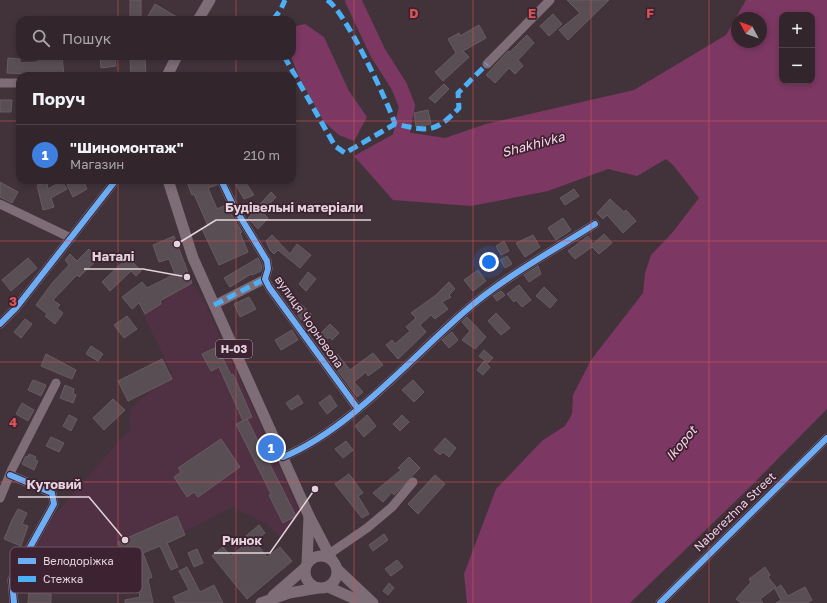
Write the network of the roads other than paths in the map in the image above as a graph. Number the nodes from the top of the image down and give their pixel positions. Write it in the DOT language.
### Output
graph roads {
  1 [pos="210,0"];
  2 [pos="547,1"];
  3 [pos="200,16"];
  4 [pos="175,60"];
  5 [pos="487,64"];
  6 [pos="169,72"];
  7 [pos="0,83"];
  8 [pos="16,83"];
  9 [pos="113,184"];
  10 [pos="169,184"];
  11 [pos="223,184"];
  12 [pos="0,204"];
  13 [pos="595,224"];
  14 [pos="71,238"];
  15 [pos="265,279"];
  16 [pos="214,305"];
  17 [pos="0,324"];
  18 [pos="56,384"];
  19 [pos="358,409"];
  20 [pos="827,438"];
  21 [pos="283,457"];
  22 [pos="10,475"];
  23 [pos="413,482"];
  24 [pos="0,498"];
  25 [pos="309,516"];
  26 [pos="30,547"];
  27 [pos="332,561"];
  28 [pos="306,566"];
  29 [pos="323,588"];
  30 [pos="13,593"];
  31 [pos="265,601"];
  32 [pos="14,603"];
  33 [pos="364,603"];
  34 [pos="373,603"];
  35 [pos="660,603"];
  1 -- 3 [label="main road"];
  2 -- 5 [label="street"];
  4 -- 6 [label="main road"];
  7 -- 8 [label="street"];
  9 -- 14 [label="street"];
  10 -- 16 [label="main road, Н-03"];
  11 -- 15 [label="street, вулиця Чорновола"];
  12 -- 14 [label="street"];
  13 -- 19 [label="street"];
  14 -- 17 [label="street"];
  15 -- 16 [label="street"];
  15 -- 19 [label="street, вулиця Чорновола"];
  16 -- 21 [label="main road, Н-03"];
  18 -- 22 [label="street"];
  19 -- 21 [label="street"];
  20 -- 35 [label="street, Naberezhna Street"];
  21 -- 25 [label="main road, Н-03"];
  22 -- 24 [label="street"];
  22 -- 26 [label="street"];
  23 -- 27 [label="street"];
  25 -- 27 [label="main road, Н-03"];
  25 -- 28 [label="main road, Н-03"];
  27 -- 28 [label="main road"];
  27 -- 29 [label="main road"];
  27 -- 34 [label="main road, Н-03"];
  28 -- 29 [label="main road, Н-03"];
  28 -- 31 [label="main road"];
  29 -- 31 [label="main road"];
  29 -- 33 [label="main road, Н-03"];
  30 -- 32 [label="street"];
}
